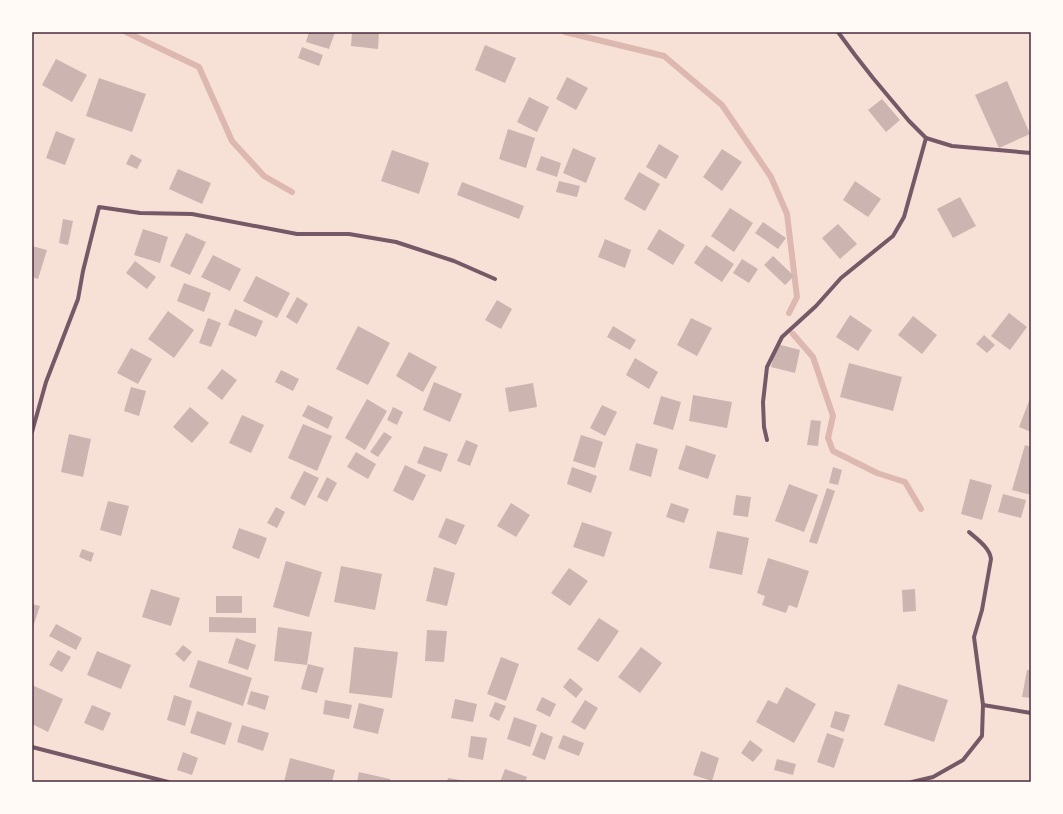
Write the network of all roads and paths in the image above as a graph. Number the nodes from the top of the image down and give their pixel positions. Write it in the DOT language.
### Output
graph roads {
  1 [pos="838,32"];
  2 [pos="926,138"];
  3 [pos="1031,153"];
  4 [pos="495,279"];
  5 [pos="32,432"];
  6 [pos="767,440"];
  7 [pos="969,532"];
  8 [pos="983,705"];
  9 [pos="1031,713"];
  10 [pos="32,747"];
  11 [pos="168,782"];
  12 [pos="912,782"];
  1 -- 2 [label="street"];
  2 -- 3 [label="street"];
  2 -- 6 [label="street"];
  4 -- 5 [label="street"];
  7 -- 8 [label="street"];
  8 -- 9 [label="street"];
  8 -- 12 [label="street"];
  10 -- 11 [label="street"];
}
